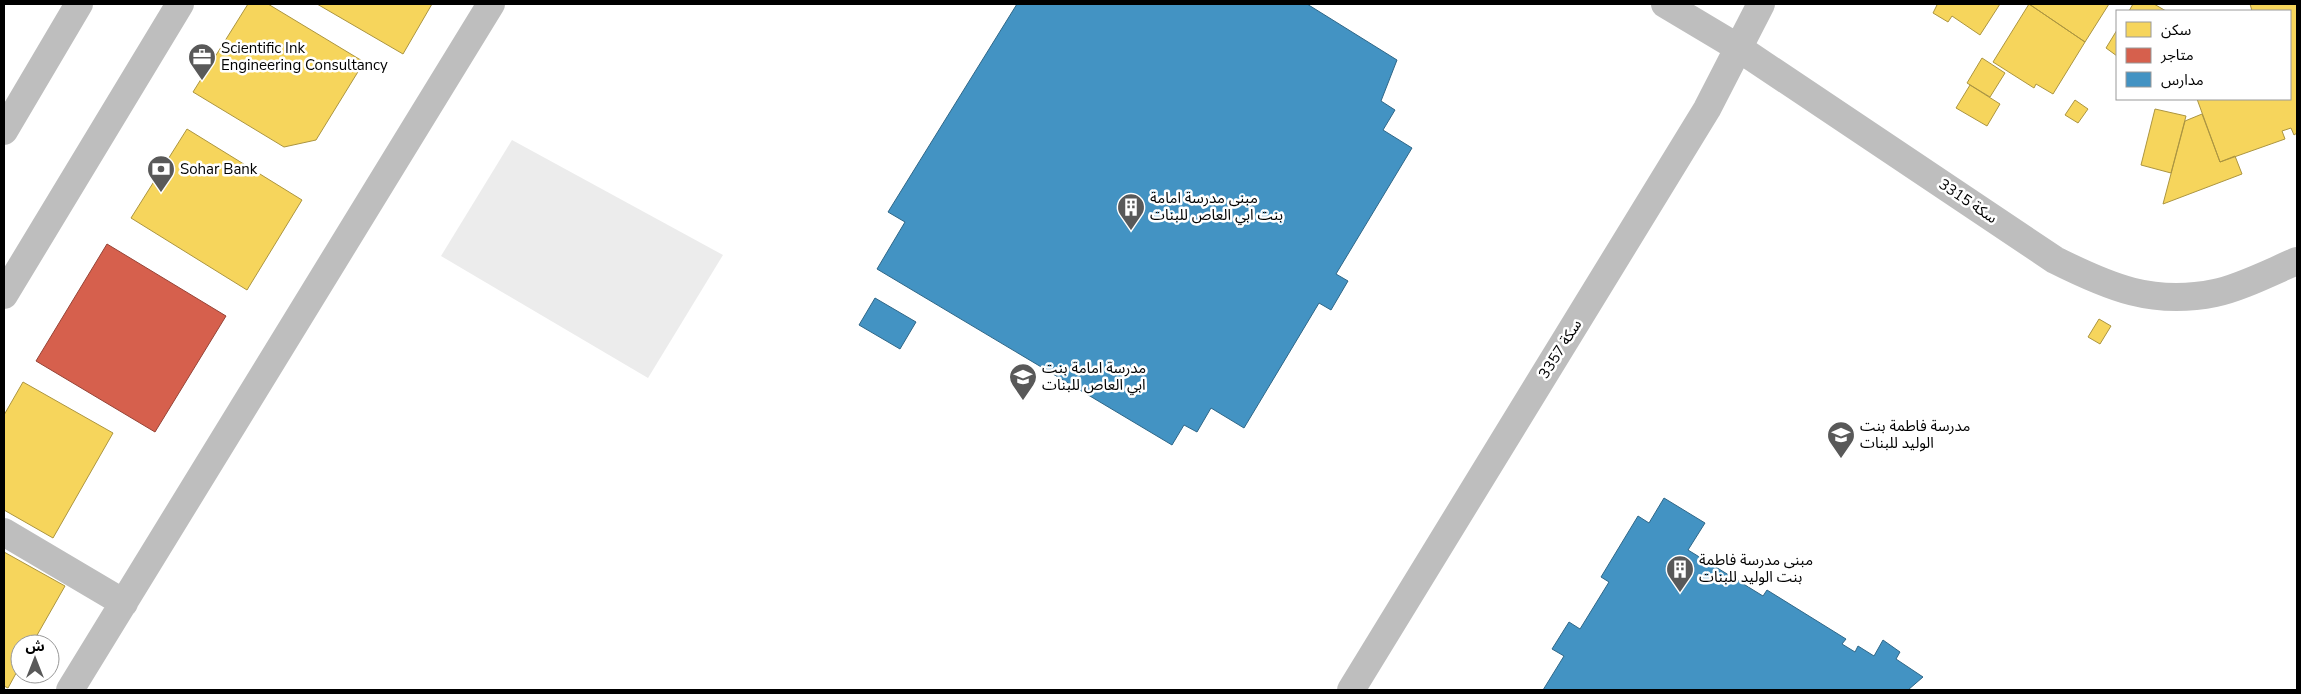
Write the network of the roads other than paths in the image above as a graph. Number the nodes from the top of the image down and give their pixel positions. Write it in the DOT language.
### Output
graph roads {
  1 [pos="79,4"];
  2 [pos="180,4"];
  3 [pos="491,4"];
  4 [pos="1665,4"];
  5 [pos="1760,4"];
  6 [pos="1737,47"];
  7 [pos="4,131"];
  8 [pos="2297,261"];
  9 [pos="4,294"];
  10 [pos="4,532"];
  11 [pos="124,603"];
  12 [pos="70,690"];
  13 [pos="1351,690"];
  1 -- 7 [label="street"];
  2 -- 9 [label="street"];
  3 -- 11 [label="street"];
  4 -- 6 [label="street, سكة 3315"];
  5 -- 6 [label="street, سكة 3357"];
  6 -- 8 [label="street, سكة 3315"];
  6 -- 13 [label="street, سكة 3357"];
  10 -- 11 [label="street"];
  11 -- 12 [label="street"];
}
